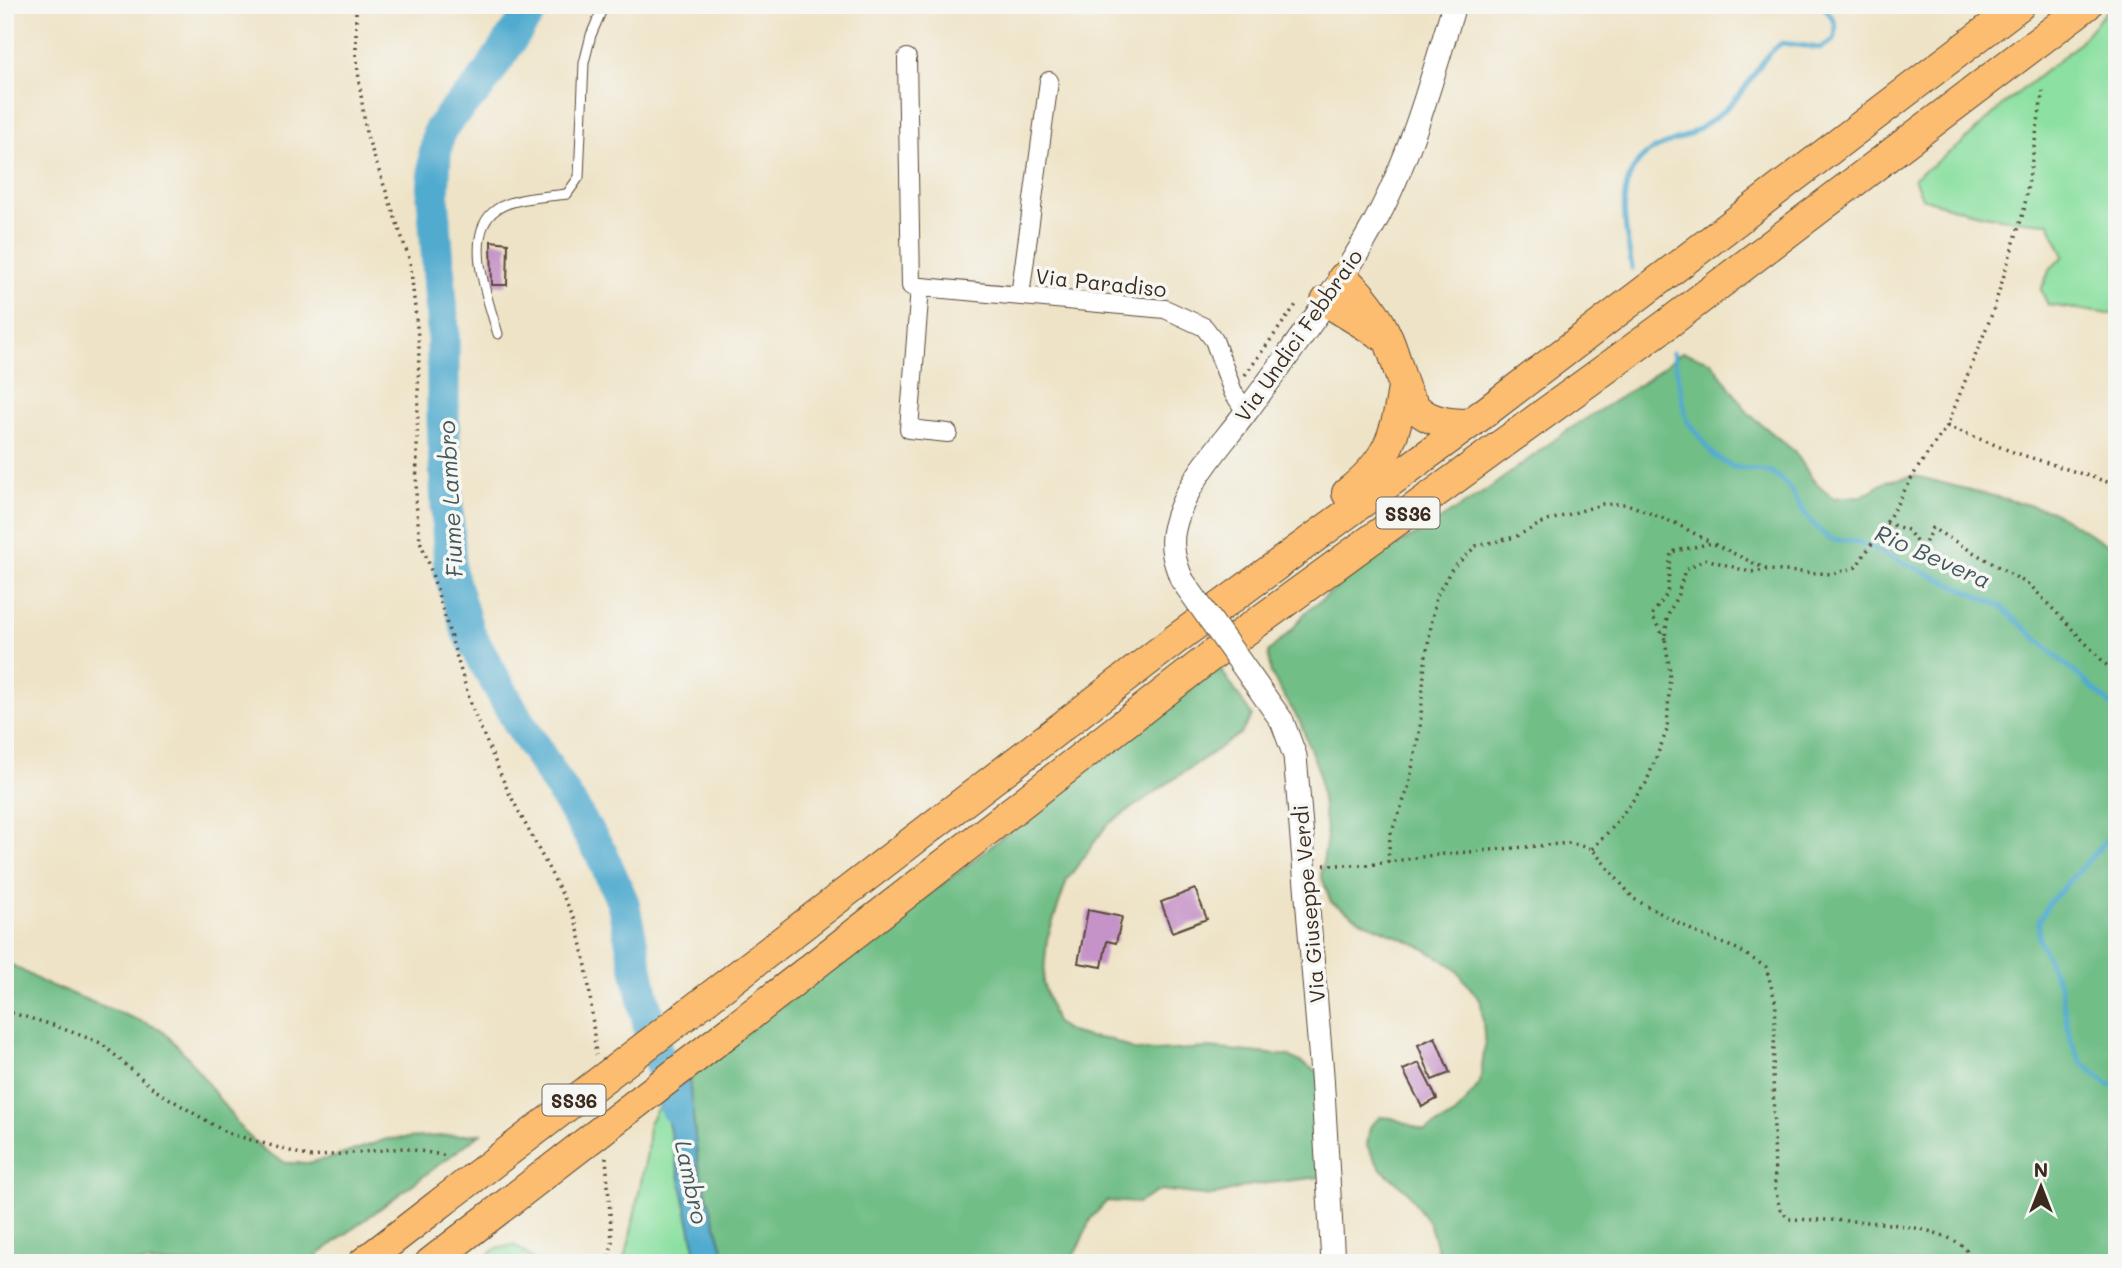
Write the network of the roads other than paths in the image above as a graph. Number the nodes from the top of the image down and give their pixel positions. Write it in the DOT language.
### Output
graph roads {
  1 [pos="604,5"];
  2 [pos="1454,5"];
  3 [pos="2020,5"];
  4 [pos="2087,5"];
  5 [pos="906,58"];
  6 [pos="1049,81"];
  7 [pos="920,287"];
  8 [pos="1324,291"];
  9 [pos="1020,296"];
  10 [pos="498,334"];
  11 [pos="1403,386"];
  12 [pos="1246,412"];
  13 [pos="1467,424"];
  14 [pos="948,433"];
  15 [pos="1182,580"];
  16 [pos="1176,639"];
  17 [pos="363,1263"];
  18 [pos="430,1263"];
  19 [pos="1333,1263"];
  1 -- 10 [label="lane"];
  2 -- 8 [label="street, Via Undici Febbraio"];
  3 -- 13 [label="highway, SS36"];
  4 -- 18 [label="highway, SS36, bridge"];
  5 -- 7 [label="street"];
  6 -- 9 [label="street, Via Paradiso"];
  7 -- 9 [label="street, Via Paradiso"];
  7 -- 14 [label="street"];
  8 -- 11 [label="highway"];
  8 -- 12 [label="street, Via Undici Febbraio"];
  9 -- 12 [label="street, Via Paradiso"];
  11 -- 13 [label="highway"];
  11 -- 16 [label="highway"];
  12 -- 15 [label="street, Via Undici Febbraio"];
  13 -- 16 [label="highway, SS36"];
  15 -- 19 [label="street, Via Giuseppe Verdi, bridge"];
  16 -- 17 [label="highway, SS36, bridge"];
}
